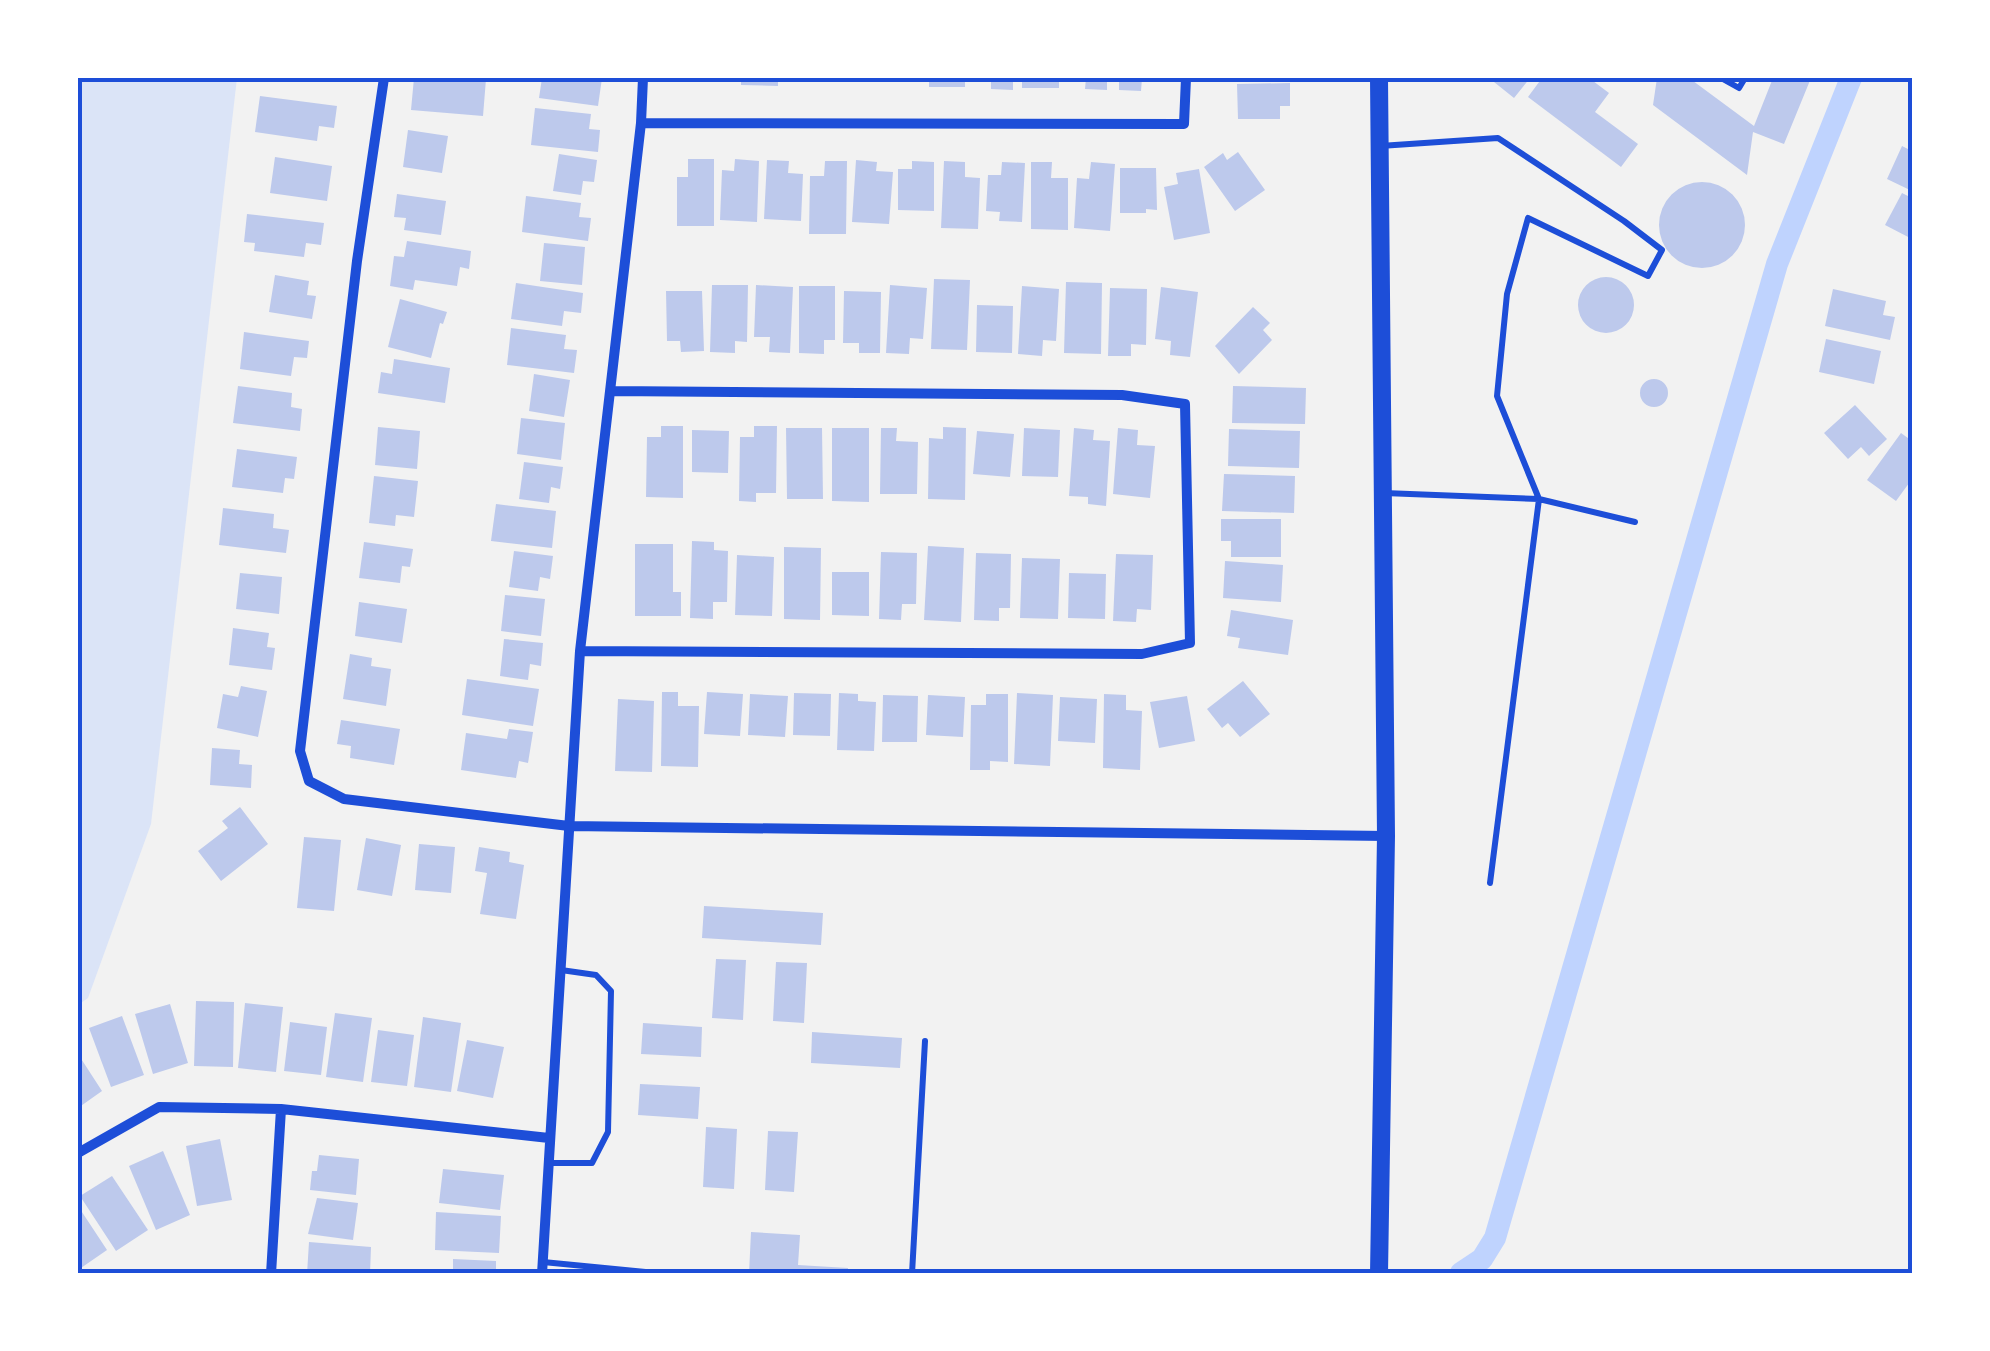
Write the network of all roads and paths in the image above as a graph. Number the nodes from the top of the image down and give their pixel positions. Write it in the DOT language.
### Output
graph roads {
  1 [pos="384,78"];
  2 [pos="643,78"];
  3 [pos="1186,78"];
  4 [pos="1378,78"];
  5 [pos="1721,78"];
  6 [pos="1745,78"];
  7 [pos="642,123"];
  8 [pos="1379,146"];
  9 [pos="610,392"];
  10 [pos="1382,492"];
  11 [pos="1539,500"];
  12 [pos="1635,522"];
  13 [pos="580,651"];
  14 [pos="569,826"];
  15 [pos="1386,836"];
  16 [pos="1490,883"];
  17 [pos="561,970"];
  18 [pos="925,1042"];
  19 [pos="281,1109"];
  20 [pos="549,1138"];
  21 [pos="78,1153"];
  22 [pos="547,1163"];
  23 [pos="543,1268"];
  24 [pos="613,1272"];
  25 [pos="272,1274"];
  26 [pos="666,1274"];
  27 [pos="912,1274"];
  28 [pos="1380,1274"];
  1 -- 14 [label="street"];
  2 -- 7 [label="street"];
  3 -- 7 [label="street"];
  4 -- 8 [label="main road"];
  5 -- 6 [label="lane"];
  7 -- 9 [label="street"];
  8 -- 10 [label="main road"];
  8 -- 11 [label="lane"];
  9 -- 13 [label="street"];
  9 -- 13 [label="street"];
  10 -- 11 [label="lane"];
  10 -- 15 [label="main road"];
  11 -- 12 [label="lane"];
  11 -- 16 [label="lane"];
  13 -- 14 [label="street"];
  14 -- 15 [label="street"];
  14 -- 17 [label="street"];
  15 -- 28 [label="main road"];
  17 -- 20 [label="street"];
  17 -- 22 [label="lane"];
  18 -- 27 [label="lane"];
  19 -- 20 [label="street"];
  19 -- 21 [label="street"];
  19 -- 25 [label="street"];
  20 -- 22 [label="street"];
  22 -- 23 [label="street"];
  23 -- 24 [label="lane"];
  24 -- 26 [label="lane"];
}
